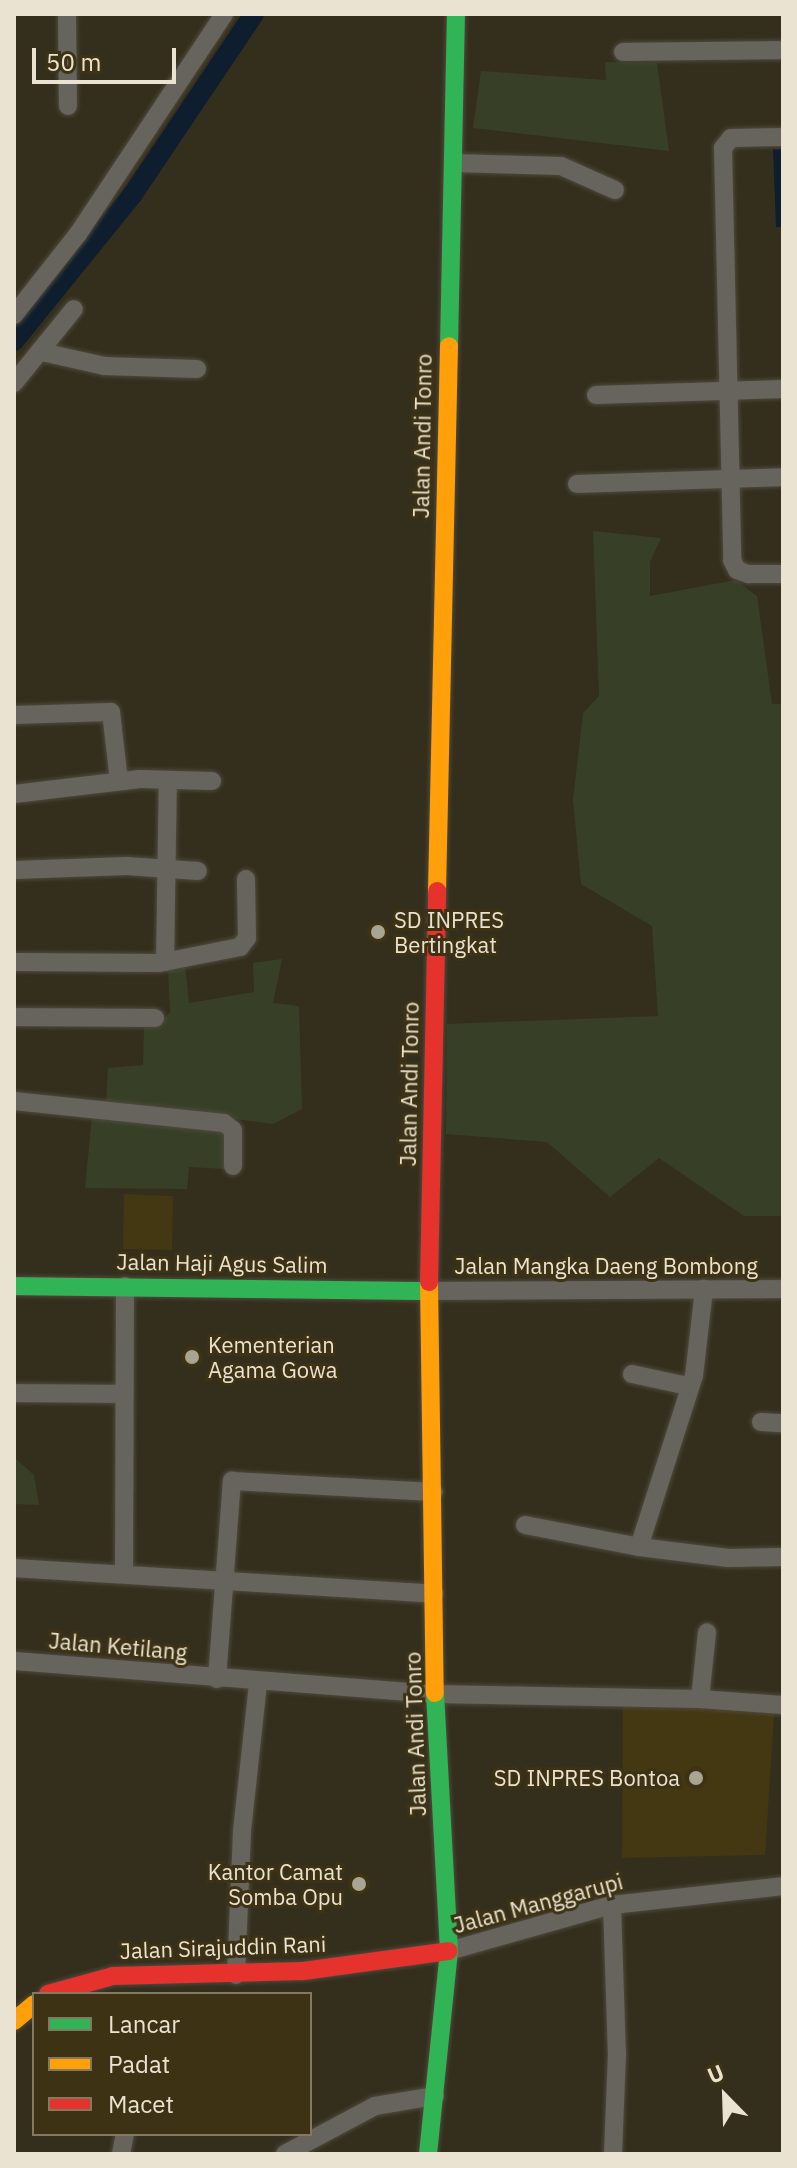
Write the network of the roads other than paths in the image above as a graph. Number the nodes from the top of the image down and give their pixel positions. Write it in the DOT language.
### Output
graph roads {
  1 [pos="67,14"];
  2 [pos="224,14"];
  3 [pos="456,14"];
  4 [pos="783,50"];
  5 [pos="623,52"];
  6 [pos="68,106"];
  7 [pos="783,137"];
  8 [pos="453,163"];
  9 [pos="615,190"];
  10 [pos="74,309"];
  11 [pos="14,315"];
  12 [pos="42,352"];
  13 [pos="197,369"];
  14 [pos="14,383"];
  15 [pos="783,389"];
  16 [pos="732,390"];
  17 [pos="596,395"];
  18 [pos="730,477"];
  19 [pos="783,477"];
  20 [pos="577,484"];
  21 [pos="783,574"];
  22 [pos="14,715"];
  23 [pos="119,781"];
  24 [pos="168,781"];
  25 [pos="212,781"];
  26 [pos="14,794"];
  27 [pos="167,869"];
  28 [pos="14,870"];
  29 [pos="198,871"];
  30 [pos="246,879"];
  31 [pos="14,962"];
  32 [pos="165,962"];
  33 [pos="14,1017"];
  34 [pos="155,1018"];
  35 [pos="14,1101"];
  36 [pos="233,1166"];
  37 [pos="14,1286"];
  38 [pos="125,1286"];
  39 [pos="704,1289"];
  40 [pos="783,1289"];
  41 [pos="429,1291"];
  42 [pos="632,1374"];
  43 [pos="688,1386"];
  44 [pos="14,1393"];
  45 [pos="122,1394"];
  46 [pos="761,1422"];
  47 [pos="783,1423"];
  48 [pos="434,1492"];
  49 [pos="525,1525"];
  50 [pos="639,1547"];
  51 [pos="783,1557"];
  52 [pos="14,1568"];
  53 [pos="124,1572"];
  54 [pos="226,1578"];
  55 [pos="434,1594"];
  56 [pos="707,1632"];
  57 [pos="14,1661"];
  58 [pos="217,1679"];
  59 [pos="258,1683"];
  60 [pos="435,1694"];
  61 [pos="700,1699"];
  62 [pos="783,1705"];
  63 [pos="783,1886"];
  64 [pos="612,1905"];
  65 [pos="449,1951"];
  66 [pos="236,1975"];
  67 [pos="55,1992"];
  68 [pos="435,2096"];
  69 [pos="285,2154"];
  70 [pos="428,2154"];
  71 [pos="613,2154"];
  1 -- 6 [label="street"];
  2 -- 11 [label="street"];
  3 -- 8 [label="street, Jalan Andi Tonro"];
  4 -- 5 [label="street"];
  7 -- 16 [label="street"];
  8 -- 9 [label="street"];
  8 -- 41 [label="street, Jalan Andi Tonro"];
  10 -- 12 [label="street"];
  12 -- 13 [label="street"];
  12 -- 14 [label="street"];
  15 -- 16 [label="street"];
  16 -- 17 [label="street"];
  16 -- 18 [label="street"];
  18 -- 19 [label="street"];
  18 -- 20 [label="street"];
  18 -- 21 [label="street"];
  22 -- 23 [label="street"];
  23 -- 24 [label="street"];
  23 -- 26 [label="street"];
  24 -- 25 [label="street"];
  24 -- 27 [label="street"];
  27 -- 28 [label="street"];
  27 -- 29 [label="street"];
  27 -- 32 [label="street"];
  30 -- 32 [label="street"];
  31 -- 32 [label="street"];
  33 -- 34 [label="street"];
  35 -- 36 [label="street"];
  37 -- 38 [label="street, Jalan Haji Agus Salim"];
  38 -- 41 [label="street, Jalan Haji Agus Salim"];
  38 -- 45 [label="street"];
  39 -- 40 [label="street, Jalan Mangka Daeng Bombong"];
  39 -- 41 [label="street, Jalan Mangka Daeng Bombong"];
  39 -- 43 [label="street"];
  41 -- 48 [label="street, Jalan Andi Tonro"];
  42 -- 43 [label="street"];
  43 -- 50 [label="street"];
  44 -- 45 [label="street"];
  45 -- 53 [label="street"];
  46 -- 47 [label="street"];
  48 -- 54 [label="street"];
  48 -- 55 [label="street, Jalan Andi Tonro"];
  49 -- 50 [label="street"];
  50 -- 51 [label="street"];
  52 -- 53 [label="street"];
  53 -- 54 [label="street"];
  54 -- 55 [label="street"];
  54 -- 58 [label="street"];
  55 -- 60 [label="street, Jalan Andi Tonro"];
  56 -- 61 [label="street"];
  57 -- 58 [label="street, Jalan Ketilang"];
  58 -- 59 [label="street, Jalan Ketilang"];
  59 -- 60 [label="street, Jalan Ketilang"];
  59 -- 66 [label="street"];
  60 -- 61 [label="street, Jalan Ketilang"];
  60 -- 65 [label="street, Jalan Andi Tonro"];
  61 -- 62 [label="street, Jalan Ketilang"];
  63 -- 64 [label="street, Jalan Manggarupi"];
  64 -- 65 [label="street, Jalan Manggarupi"];
  64 -- 71 [label="street"];
  65 -- 66 [label="street, Jalan Sirajuddin Rani"];
  65 -- 68 [label="street, Jalan Andi Tonro"];
  66 -- 67 [label="street, Jalan Sirajuddin Rani"];
  68 -- 69 [label="street"];
  68 -- 70 [label="street, Jalan Andi Tonro"];
}
